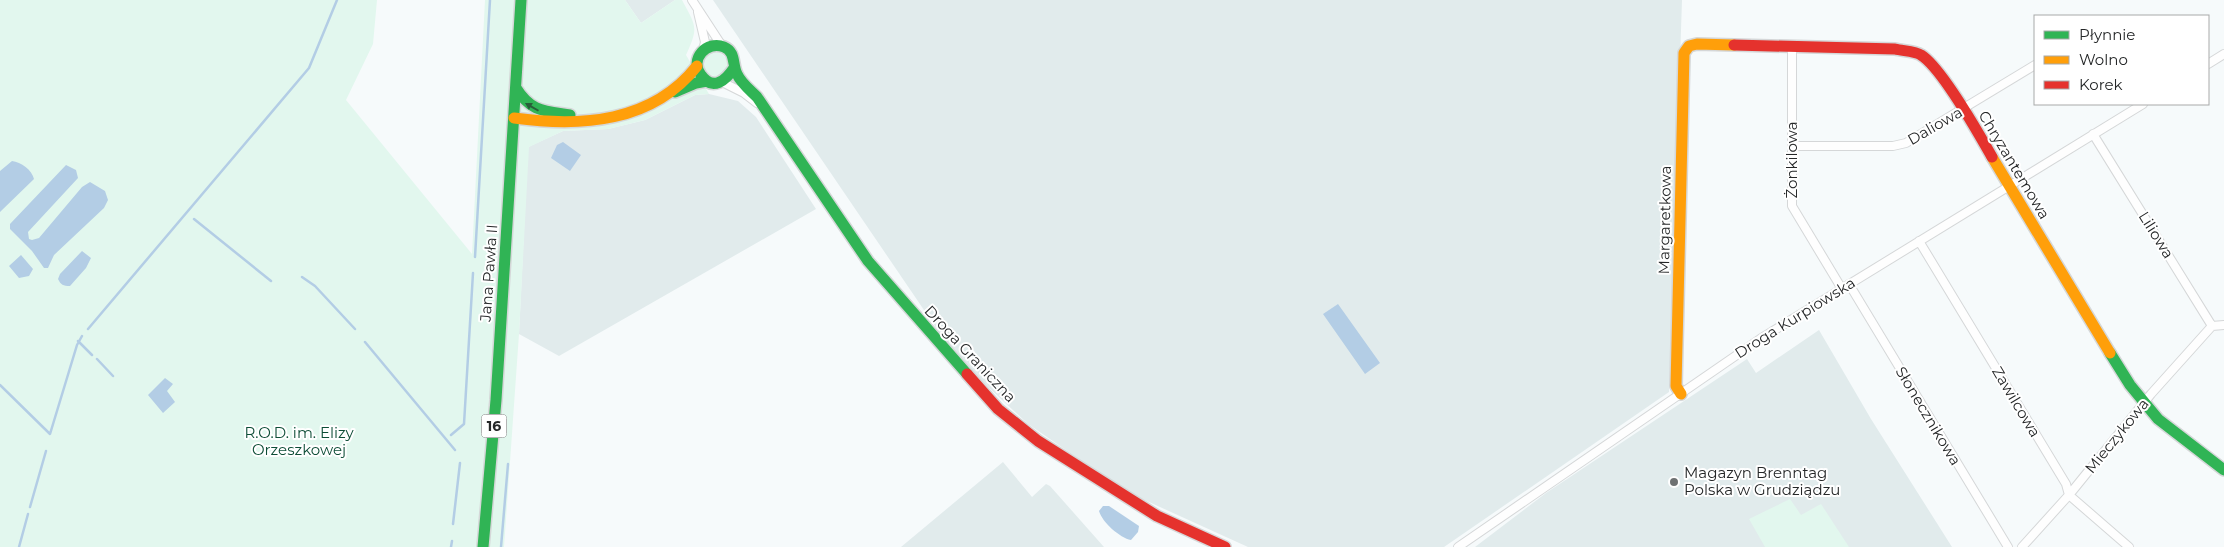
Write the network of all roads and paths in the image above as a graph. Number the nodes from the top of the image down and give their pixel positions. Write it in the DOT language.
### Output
graph roads {
  1 [pos="521,0"];
  2 [pos="694,3"];
  3 [pos="722,46"];
  4 [pos="1689,46"];
  5 [pos="1792,47"];
  6 [pos="703,50"];
  7 [pos="2224,54"];
  8 [pos="2209,63"];
  9 [pos="696,66"];
  10 [pos="2034,66"];
  11 [pos="734,68"];
  12 [pos="707,81"];
  13 [pos="722,82"];
  14 [pos="516,87"];
  15 [pos="663,97"];
  16 [pos="2141,105"];
  17 [pos="761,106"];
  18 [pos="1964,110"];
  19 [pos="514,118"];
  20 [pos="592,119"];
  21 [pos="2094,134"];
  22 [pos="1793,146"];
  23 [pos="2009,186"];
  24 [pos="1919,242"];
  25 [pos="1849,284"];
  26 [pos="1842,289"];
  27 [pos="2224,325"];
  28 [pos="2212,326"];
  29 [pos="1681,394"];
  30 [pos="2145,404"];
  31 [pos="2224,470"];
  32 [pos="2069,495"];
  33 [pos="483,547"];
  34 [pos="1225,547"];
  35 [pos="1458,547"];
  36 [pos="2008,547"];
  37 [pos="2022,547"];
  38 [pos="2129,547"];
  1 -- 14 [label="street, Jana Pawła II / 16"];
  2 -- 3 [label="street"];
  2 -- 6 [label="street"];
  3 -- 6 [label="street"];
  3 -- 11 [label="street"];
  4 -- 5 [label="street, Chryzantemowa"];
  4 -- 29 [label="street, Margaretkowa"];
  5 -- 18 [label="street, Chryzantemowa"];
  5 -- 22 [label="street, Żonkilowa"];
  6 -- 9 [label="street"];
  7 -- 8 [label="street"];
  9 -- 12 [label="street"];
  9 -- 15 [label="street"];
  10 -- 18 [label="street, Daliowa"];
  11 -- 13 [label="street"];
  11 -- 17 [label="street, Droga Graniczna"];
  12 -- 13 [label="street"];
  12 -- 15 [label="street"];
  13 -- 17 [label="street, Droga Graniczna"];
  14 -- 19 [label="street, Jana Pawła II / 16"];
  20 -- 14 [label="street, one-way"];
  15 -- 20 [label="street"];
  16 -- 21 [label="street, Droga Kurpiowska"];
  17 -- 34 [label="street, Droga Graniczna"];
  18 -- 22 [label="street, Daliowa"];
  18 -- 23 [label="street, Chryzantemowa"];
  19 -- 20 [label="street"];
  19 -- 33 [label="street, Jana Pawła II / 16"];
  21 -- 23 [label="street, Droga Kurpiowska"];
  21 -- 28 [label="street, Liliowa"];
  22 -- 26 [label="street, Żonkilowa"];
  23 -- 24 [label="street, Droga Kurpiowska"];
  23 -- 30 [label="street, Chryzantemowa"];
  24 -- 25 [label="street, Droga Kurpiowska"];
  24 -- 32 [label="street, Zawilcowa"];
  25 -- 26 [label="street, Droga Kurpiowska"];
  25 -- 36 [label="street, Słonecznikowa"];
  26 -- 29 [label="street, Droga Kurpiowska"];
  27 -- 28 [label="street"];
  28 -- 30 [label="street, Mieczykowa"];
  29 -- 35 [label="street, Droga Kurpiowska"];
  30 -- 31 [label="street, Chryzantemowa"];
  30 -- 32 [label="street, Mieczykowa"];
  32 -- 37 [label="street, Mieczykowa"];
  32 -- 38 [label="street, Zawilcowa"];
}
